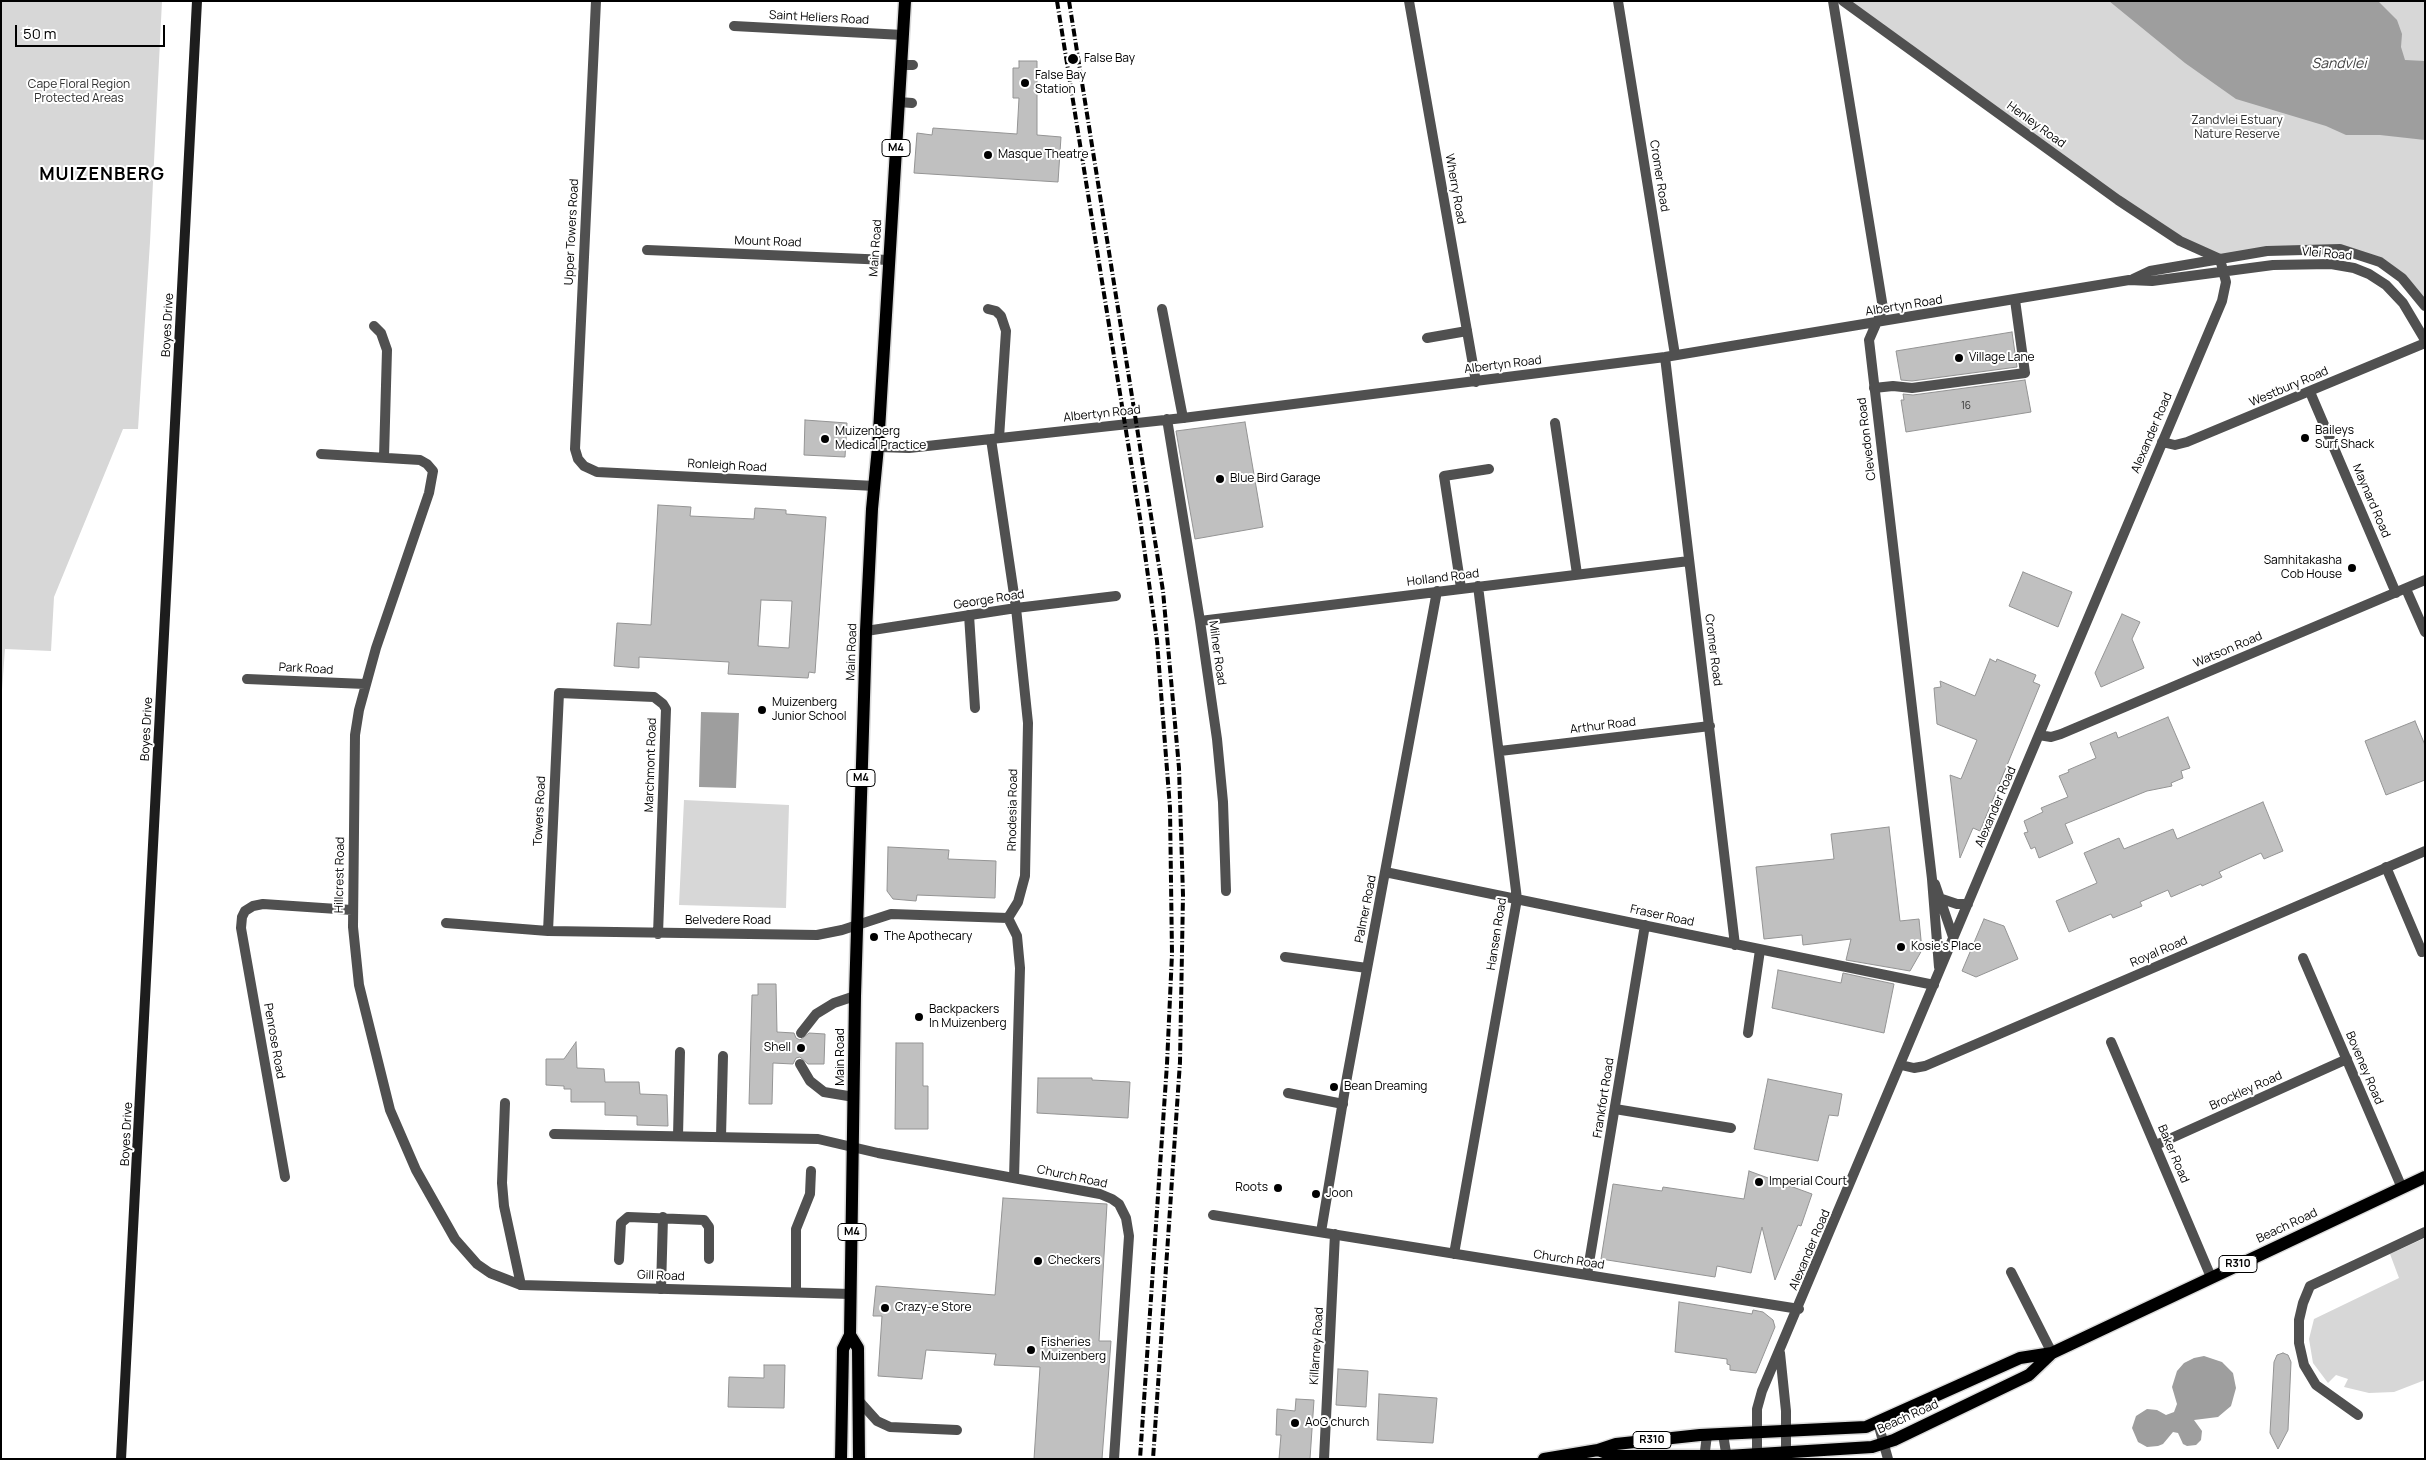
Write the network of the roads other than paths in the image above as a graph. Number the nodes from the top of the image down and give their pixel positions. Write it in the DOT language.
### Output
graph roads {
  1 [pos="197,1"];
  2 [pos="596,1"];
  3 [pos="905,1"];
  4 [pos="1409,1"];
  5 [pos="1618,1"];
  6 [pos="1833,1"];
  7 [pos="1844,1"];
  8 [pos="734,26"];
  9 [pos="903,35"];
  10 [pos="899,102"];
  11 [pos="912,104"];
  12 [pos="647,250"];
  13 [pos="2242,255"];
  14 [pos="2220,259"];
  15 [pos="888,260"];
  16 [pos="2224,270"];
  17 [pos="2128,280"];
  18 [pos="2015,300"];
  19 [pos="2425,306"];
  20 [pos="988,309"];
  21 [pos="1162,309"];
  22 [pos="1877,323"];
  23 [pos="374,326"];
  24 [pos="1467,330"];
  25 [pos="1427,338"];
  26 [pos="2425,342"];
  27 [pos="1670,356"];
  28 [pos="1476,382"];
  29 [pos="1874,388"];
  30 [pos="2310,392"];
  31 [pos="1183,418"];
  32 [pos="1166,420"];
  33 [pos="1555,424"];
  34 [pos="995,438"];
  35 [pos="2162,442"];
  36 [pos="878,447"];
  37 [pos="321,454"];
  38 [pos="384,457"];
  39 [pos="581,463"];
  40 [pos="1489,469"];
  41 [pos="875,486"];
  42 [pos="1689,561"];
  43 [pos="1577,574"];
  44 [pos="2425,580"];
  45 [pos="1478,586"];
  46 [pos="1461,588"];
  47 [pos="1437,591"];
  48 [pos="2401,591"];
  49 [pos="1116,596"];
  50 [pos="1016,608"];
  51 [pos="969,615"];
  52 [pos="1200,621"];
  53 [pos="866,631"];
  54 [pos="2425,632"];
  55 [pos="247,679"];
  56 [pos="365,684"];
  57 [pos="559,693"];
  58 [pos="975,708"];
  59 [pos="1710,726"];
  60 [pos="2039,736"];
  61 [pos="1500,751"];
  62 [pos="2425,851"];
  63 [pos="2386,867"];
  64 [pos="1385,872"];
  65 [pos="1932,878"];
  66 [pos="1226,892"];
  67 [pos="1517,899"];
  68 [pos="1942,900"];
  69 [pos="1968,904"];
  70 [pos="352,910"];
  71 [pos="1008,918"];
  72 [pos="446,923"];
  73 [pos="856,924"];
  74 [pos="1645,925"];
  75 [pos="548,931"];
  76 [pos="658,934"];
  77 [pos="1954,937"];
  78 [pos="1735,945"];
  79 [pos="1760,950"];
  80 [pos="2425,951"];
  81 [pos="1285,956"];
  82 [pos="2303,958"];
  83 [pos="1367,968"];
  84 [pos="1940,970"];
  85 [pos="1934,985"];
  86 [pos="854,996"];
  87 [pos="1748,1032"];
  88 [pos="801,1033"];
  89 [pos="2111,1042"];
  90 [pos="680,1052"];
  91 [pos="722,1056"];
  92 [pos="2347,1060"];
  93 [pos="800,1064"];
  94 [pos="1901,1065"];
  95 [pos="1288,1093"];
  96 [pos="854,1097"];
  97 [pos="505,1103"];
  98 [pos="1343,1104"];
  99 [pos="1615,1109"];
  100 [pos="1731,1128"];
  101 [pos="554,1134"];
  102 [pos="678,1136"];
  103 [pos="722,1137"];
  104 [pos="2156,1145"];
  105 [pos="853,1148"];
  106 [pos="811,1171"];
  107 [pos="285,1177"];
  108 [pos="1014,1178"];
  109 [pos="2425,1178"];
  110 [pos="2402,1188"];
  111 [pos="1213,1215"];
  112 [pos="663,1218"];
  113 [pos="1321,1232"];
  114 [pos="2425,1232"];
  115 [pos="1335,1234"];
  116 [pos="1454,1254"];
  117 [pos="709,1259"];
  118 [pos="619,1260"];
  119 [pos="476,1264"];
  120 [pos="2012,1272"];
  121 [pos="1587,1275"];
  122 [pos="2211,1276"];
  123 [pos="521,1286"];
  124 [pos="661,1289"];
  125 [pos="796,1292"];
  126 [pos="851,1294"];
  127 [pos="1799,1309"];
  128 [pos="850,1335"];
  129 [pos="1780,1352"];
  130 [pos="2052,1352"];
  131 [pos="859,1401"];
  132 [pos="2358,1415"];
  133 [pos="1878,1423"];
  134 [pos="957,1430"];
  135 [pos="1785,1432"];
  136 [pos="1757,1433"];
  137 [pos="1707,1434"];
  138 [pos="1723,1434"];
  139 [pos="1883,1444"];
  140 [pos="1598,1450"];
  141 [pos="1786,1453"];
  142 [pos="1757,1454"];
  143 [pos="1704,1457"];
  144 [pos="1727,1457"];
  145 [pos="122,1459"];
  146 [pos="841,1459"];
  147 [pos="859,1459"];
  148 [pos="1114,1459"];
  149 [pos="1324,1459"];
  150 [pos="1544,1459"];
  151 [pos="1888,1459"];
  1 -- 145 [label="main road, Boyes Drive"];
  2 -- 39 [label="street, Upper Towers Road"];
  3 -- 9 [label="main road, Main Road / M4"];
  4 -- 24 [label="street, Wherry Road"];
  5 -- 27 [label="street, Cromer Road"];
  6 -- 22 [label="street, Clevedon Road"];
  7 -- 14 [label="street, Henley Road"];
  8 -- 9 [label="street, Saint Heliers Road"];
  9 -- 10 [label="main road, Main Road / M4"];
  10 -- 11 [label="street"];
  10 -- 15 [label="main road, Main Road / M4"];
  12 -- 15 [label="street, Mount Road"];
  13 -- 14 [label="street, Albertyn Road"];
  13 -- 19 [label="street, Vlei Road"];
  14 -- 16 [label="street"];
  14 -- 17 [label="street, Albertyn Road"];
  15 -- 36 [label="main road, Main Road / M4"];
  16 -- 17 [label="street, Albertyn Road"];
  16 -- 26 [label="street, Vlei Road"];
  16 -- 35 [label="street, Alexander Road"];
  17 -- 18 [label="street, Albertyn Road"];
  18 -- 22 [label="street, Albertyn Road"];
  18 -- 29 [label="street"];
  20 -- 34 [label="street, Rhodesia Road"];
  21 -- 31 [label="street"];
  22 -- 27 [label="street, Albertyn Road"];
  22 -- 29 [label="street, Clevedon Road"];
  23 -- 38 [label="street"];
  24 -- 25 [label="street"];
  24 -- 28 [label="street, Wherry Road"];
  26 -- 30 [label="street, Westbury Road"];
  27 -- 28 [label="street, Albertyn Road"];
  27 -- 42 [label="street, Cromer Road"];
  28 -- 31 [label="street, Albertyn Road"];
  29 -- 65 [label="street, Clevedon Road"];
  30 -- 35 [label="street, Westbury Road"];
  30 -- 48 [label="street, Maynard Road"];
  31 -- 32 [label="street, Albertyn Road"];
  32 -- 34 [label="street, Albertyn Road"];
  32 -- 52 [label="street, Milner Road"];
  33 -- 43 [label="street"];
  34 -- 36 [label="street, Albertyn Road"];
  34 -- 50 [label="street, Rhodesia Road"];
  35 -- 60 [label="street, Alexander Road"];
  36 -- 41 [label="main road, Main Road / M4"];
  37 -- 38 [label="street"];
  38 -- 56 [label="street, Hillcrest Road"];
  39 -- 41 [label="street, Ronleigh Road"];
  40 -- 46 [label="street"];
  41 -- 53 [label="main road, Main Road / M4"];
  42 -- 43 [label="street, Holland Road"];
  42 -- 59 [label="street, Cromer Road"];
  43 -- 45 [label="street, Holland Road"];
  44 -- 48 [label="street, Watson Road"];
  45 -- 46 [label="street, Holland Road"];
  45 -- 61 [label="street, Hansen Road"];
  46 -- 47 [label="street, Holland Road"];
  47 -- 52 [label="street, Holland Road"];
  47 -- 64 [label="street, Palmer Road"];
  48 -- 54 [label="street, Maynard Road"];
  48 -- 60 [label="street, Watson Road"];
  49 -- 50 [label="street, George Road"];
  50 -- 51 [label="street, George Road"];
  50 -- 71 [label="street, Rhodesia Road"];
  51 -- 53 [label="street, George Road"];
  51 -- 58 [label="street"];
  52 -- 66 [label="street, Milner Road"];
  53 -- 73 [label="main road, Main Road / M4"];
  55 -- 56 [label="street, Park Road"];
  56 -- 70 [label="street, Hillcrest Road"];
  57 -- 75 [label="street, Towers Road"];
  57 -- 76 [label="street, Marchmont Road"];
  59 -- 61 [label="street, Arthur Road"];
  59 -- 78 [label="street, Cromer Road"];
  60 -- 69 [label="street, Alexander Road"];
  61 -- 67 [label="street, Hansen Road"];
  62 -- 63 [label="street, Royal Road"];
  63 -- 80 [label="street"];
  63 -- 94 [label="street, Royal Road"];
  64 -- 67 [label="street, Fraser Road"];
  64 -- 83 [label="street, Palmer Road"];
  65 -- 68 [label="street, Clevedon Road"];
  65 -- 84 [label="street, Clevedon Road"];
  67 -- 74 [label="street, Fraser Road"];
  67 -- 116 [label="street, Hansen Road"];
  68 -- 69 [label="street"];
  68 -- 77 [label="street, Clevedon Road"];
  69 -- 77 [label="street, Alexander Road"];
  70 -- 107 [label="street, Penrose Road"];
  70 -- 119 [label="street, Hillcrest Road"];
  71 -- 73 [label="street, Belvedere Road"];
  71 -- 108 [label="street"];
  72 -- 75 [label="street, Belvedere Road"];
  73 -- 76 [label="street, Belvedere Road"];
  73 -- 86 [label="main road, Main Road / M4"];
  74 -- 78 [label="street, Fraser Road"];
  74 -- 99 [label="street, Frankfort Road"];
  75 -- 76 [label="street, Belvedere Road"];
  77 -- 84 [label="street, Alexander Road"];
  78 -- 79 [label="street, Fraser Road"];
  79 -- 85 [label="street, Fraser Road"];
  79 -- 87 [label="street"];
  81 -- 83 [label="street"];
  82 -- 92 [label="street, Boveney Road"];
  83 -- 98 [label="street, Palmer Road"];
  84 -- 85 [label="street, Alexander Road"];
  85 -- 94 [label="street, Alexander Road"];
  86 -- 88 [label="street"];
  86 -- 96 [label="main road, Main Road / M4"];
  89 -- 104 [label="street, Baker Road"];
  90 -- 102 [label="street"];
  91 -- 103 [label="street"];
  92 -- 104 [label="street, Brockley Road"];
  92 -- 110 [label="street, Boveney Road"];
  93 -- 96 [label="street"];
  94 -- 127 [label="street, Alexander Road"];
  95 -- 98 [label="street"];
  96 -- 105 [label="main road, Main Road / M4"];
  97 -- 123 [label="street"];
  98 -- 113 [label="street, Palmer Road"];
  99 -- 100 [label="street"];
  99 -- 121 [label="street, Frankfort Road"];
  101 -- 102 [label="street, Church Road"];
  102 -- 103 [label="street, Church Road"];
  103 -- 105 [label="street, Church Road"];
  104 -- 122 [label="street, Baker Road"];
  105 -- 108 [label="street, Church Road"];
  105 -- 126 [label="main road, Main Road / M4"];
  106 -- 125 [label="street"];
  108 -- 148 [label="street, Church Road"];
  109 -- 110 [label="main road, Beach Road / R310"];
  110 -- 122 [label="main road, Beach Road / R310"];
  111 -- 113 [label="street"];
  112 -- 117 [label="street"];
  112 -- 118 [label="street"];
  112 -- 124 [label="street"];
  113 -- 115 [label="street, Church Road"];
  114 -- 132 [label="street"];
  115 -- 116 [label="street, Church Road"];
  115 -- 149 [label="street, Killarney Road"];
  116 -- 121 [label="street, Church Road"];
  119 -- 123 [label="street, Gill Road"];
  120 -- 130 [label="street"];
  121 -- 127 [label="street, Church Road"];
  122 -- 130 [label="main road, Beach Road / R310"];
  123 -- 124 [label="street, Gill Road"];
  124 -- 125 [label="street, Gill Road"];
  125 -- 126 [label="street, Gill Road"];
  126 -- 128 [label="main road, Main Road / M4"];
  127 -- 129 [label="street, Alexander Road"];
  128 -- 131 [label="main road, Main Road / M4"];
  128 -- 146 [label="main road, Main Road / M4"];
  129 -- 135 [label="street, Alexander Road"];
  129 -- 136 [label="street, Alexander Road"];
  130 -- 133 [label="main road, Beach Road / R310"];
  130 -- 139 [label="main road, Beach Road / R310"];
  131 -- 134 [label="street"];
  131 -- 147 [label="main road, Main Road / M4"];
  133 -- 135 [label="main road, Beach Road / R310"];
  133 -- 139 [label="street"];
  135 -- 136 [label="main road, Beach Road / R310"];
  135 -- 141 [label="street, Alexander Road"];
  136 -- 138 [label="main road, Beach Road / R310"];
  136 -- 142 [label="street, Alexander Road"];
  137 -- 138 [label="main road, Beach Road / R310"];
  137 -- 140 [label="main road, Beach Road / R310"];
  137 -- 143 [label="street"];
  138 -- 144 [label="street"];
  139 -- 141 [label="main road, Beach Road / R310"];
  139 -- 151 [label="street"];
  140 -- 143 [label="main road, Beach Road / R310"];
  140 -- 150 [label="main road, R310"];
  141 -- 142 [label="main road, Beach Road / R310"];
  142 -- 144 [label="main road, Beach Road / R310"];
  143 -- 144 [label="main road, Beach Road / R310"];
}
